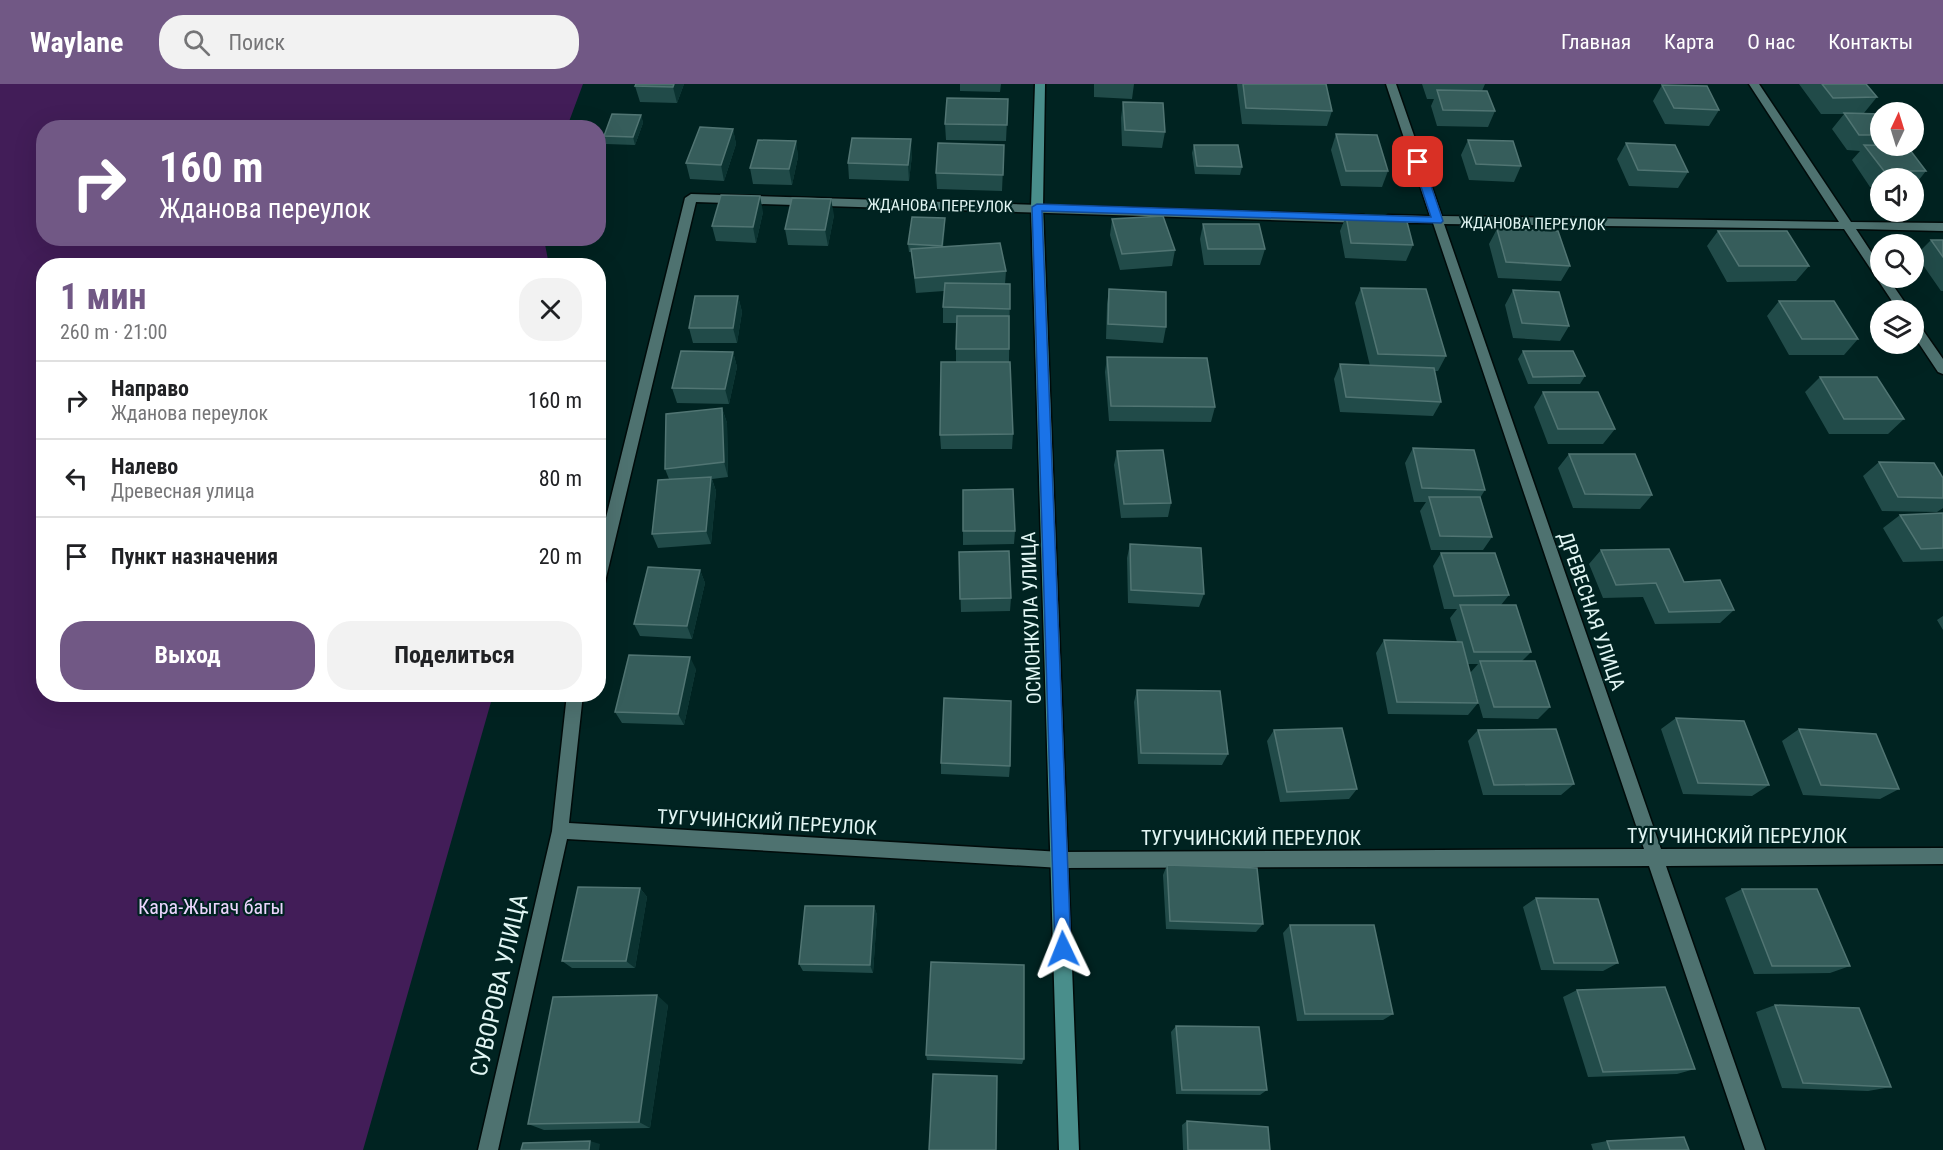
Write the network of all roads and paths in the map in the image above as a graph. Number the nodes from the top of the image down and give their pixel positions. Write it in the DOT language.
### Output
graph roads {
  1 [pos="1040,84"];
  2 [pos="1392,84"];
  3 [pos="1754,84"];
  4 [pos="1037,207"];
  5 [pos="1437,221"];
  6 [pos="1849,227"];
  7 [pos="1943,227"];
  8 [pos="1870,259"];
  9 [pos="1924,341"];
  10 [pos="1943,369"];
  11 [pos="606,549"];
  12 [pos="574,702"];
  13 [pos="560,831"];
  14 [pos="1943,855"];
  15 [pos="1654,858"];
  16 [pos="1061,860"];
  17 [pos="488,1150"];
  18 [pos="1068,1150"];
  19 [pos="1755,1150"];
  1 -- 4 [label="street, ОСМОНКУЛА УЛИЦА"];
  2 -- 5 [label="street, ДРЕВЕСНАЯ УЛИЦА"];
  3 -- 6 [label="street"];
  4 -- 5 [label="street, ЖДАНОВА ПЕРЕУЛОК"];
  4 -- 11 [label="street, ЖДАНОВА ПЕРЕУЛОК"];
  4 -- 16 [label="street, ОСМОНКУЛА УЛИЦА"];
  5 -- 6 [label="street, ЖДАНОВА ПЕРЕУЛОК"];
  5 -- 15 [label="street, ДРЕВЕСНАЯ УЛИЦА"];
  6 -- 7 [label="street, ЖДАНОВА ПЕРЕУЛОК"];
  6 -- 8 [label="street"];
  9 -- 10 [label="street"];
  12 -- 13 [label="street"];
  13 -- 16 [label="street, ТУГУЧИНСКИЙ ПЕРЕУЛОК"];
  13 -- 17 [label="street, СУВОРОВА УЛИЦА"];
  14 -- 15 [label="street, ТУГУЧИНСКИЙ ПЕРЕУЛОК"];
  15 -- 16 [label="street, ТУГУЧИНСКИЙ ПЕРЕУЛОК"];
  15 -- 19 [label="street, ДРЕВЕСНАЯ УЛИЦА"];
  16 -- 18 [label="street, ОСМОНКУЛА УЛИЦА"];
}
